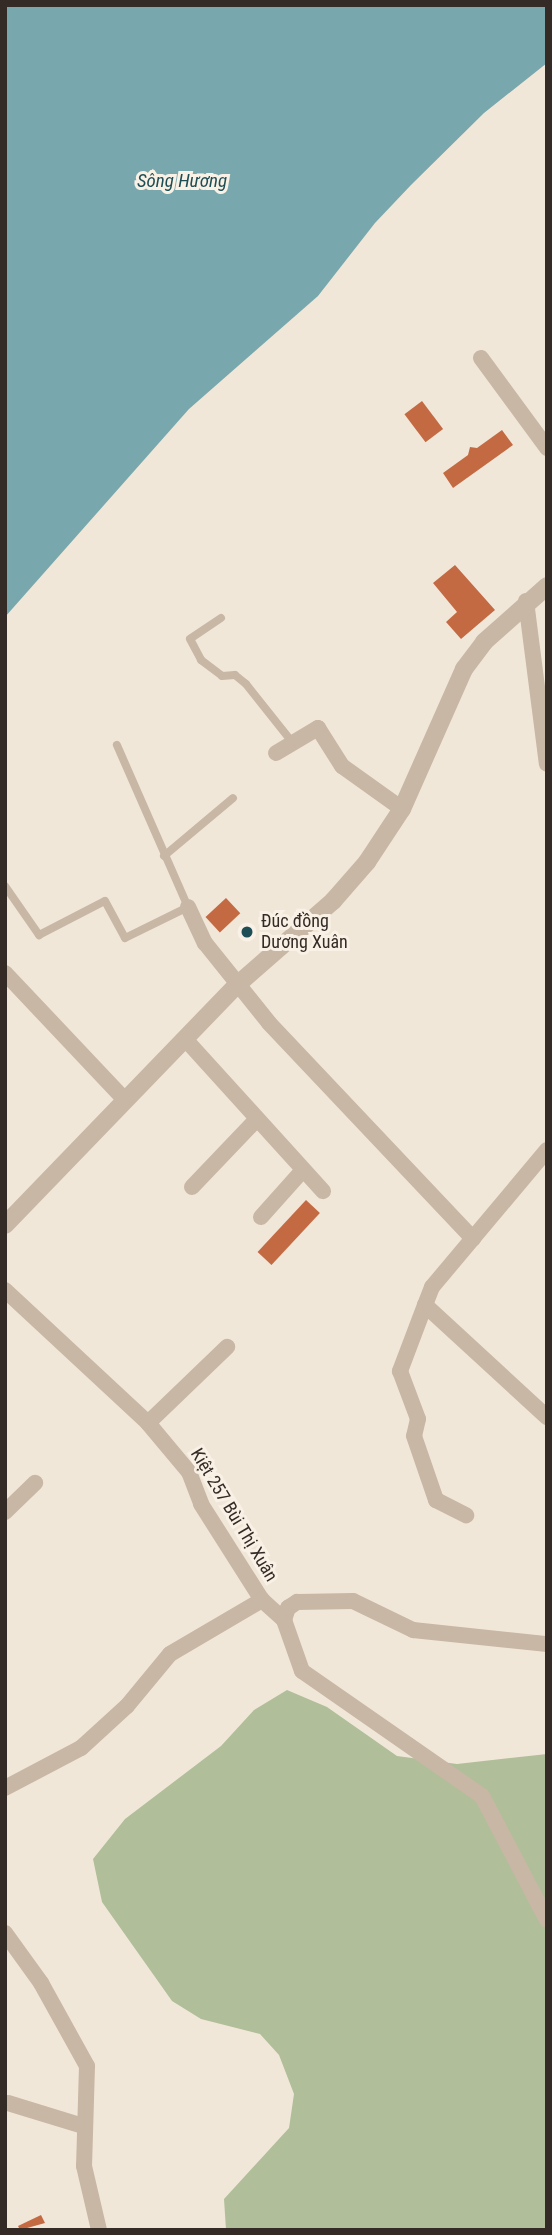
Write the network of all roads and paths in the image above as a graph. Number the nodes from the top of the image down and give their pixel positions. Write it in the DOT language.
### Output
graph roads {
  1 [pos="481,358"];
  2 [pos="547,448"];
  3 [pos="547,586"];
  4 [pos="526,601"];
  5 [pos="221,618"];
  6 [pos="293,743"];
  7 [pos="117,745"];
  8 [pos="276,753"];
  9 [pos="547,764"];
  10 [pos="233,798"];
  11 [pos="402,809"];
  12 [pos="164,856"];
  13 [pos="5,886"];
  14 [pos="188,907"];
  15 [pos="5,973"];
  16 [pos="237,985"];
  17 [pos="186,1041"];
  18 [pos="125,1100"];
  19 [pos="257,1119"];
  20 [pos="547,1150"];
  21 [pos="303,1170"];
  22 [pos="192,1187"];
  23 [pos="323,1191"];
  24 [pos="261,1217"];
  25 [pos="5,1225"];
  26 [pos="472,1239"];
  27 [pos="5,1290"];
  28 [pos="425,1305"];
  29 [pos="227,1347"];
  30 [pos="547,1417"];
  31 [pos="148,1423"];
  32 [pos="35,1483"];
  33 [pos="5,1512"];
  34 [pos="466,1515"];
  35 [pos="262,1600"];
  36 [pos="284,1620"];
  37 [pos="547,1644"];
  38 [pos="5,1788"];
  39 [pos="547,1920"];
  40 [pos="5,1933"];
  41 [pos="8,2103"];
  42 [pos="83,2126"];
  43 [pos="99,2230"];
  1 -- 2 [label="street"];
  3 -- 4 [label="street"];
  4 -- 9 [label="street"];
  4 -- 11 [label="street"];
  5 -- 6 [label="lane"];
  6 -- 8 [label="street"];
  6 -- 11 [label="street"];
  7 -- 12 [label="lane"];
  10 -- 12 [label="lane"];
  11 -- 16 [label="street"];
  12 -- 14 [label="lane"];
  13 -- 14 [label="lane"];
  14 -- 16 [label="street"];
  15 -- 18 [label="street"];
  16 -- 17 [label="street"];
  16 -- 26 [label="street"];
  17 -- 18 [label="street"];
  17 -- 19 [label="street"];
  18 -- 25 [label="street"];
  19 -- 21 [label="street"];
  19 -- 22 [label="street"];
  20 -- 26 [label="street"];
  21 -- 23 [label="street"];
  21 -- 24 [label="street"];
  26 -- 28 [label="street"];
  27 -- 31 [label="street, Kiệt 257 Bùi Thị Xuân"];
  28 -- 30 [label="street"];
  28 -- 34 [label="street"];
  29 -- 31 [label="street"];
  31 -- 35 [label="street, Kiệt 257 Bùi Thị Xuân"];
  32 -- 33 [label="street"];
  35 -- 36 [label="street, Kiệt 257 Bùi Thị Xuân"];
  35 -- 38 [label="street"];
  36 -- 37 [label="street"];
  36 -- 39 [label="street, Kiệt 257 Bùi Thị Xuân"];
  40 -- 42 [label="street"];
  41 -- 42 [label="street"];
  42 -- 43 [label="street"];
}
